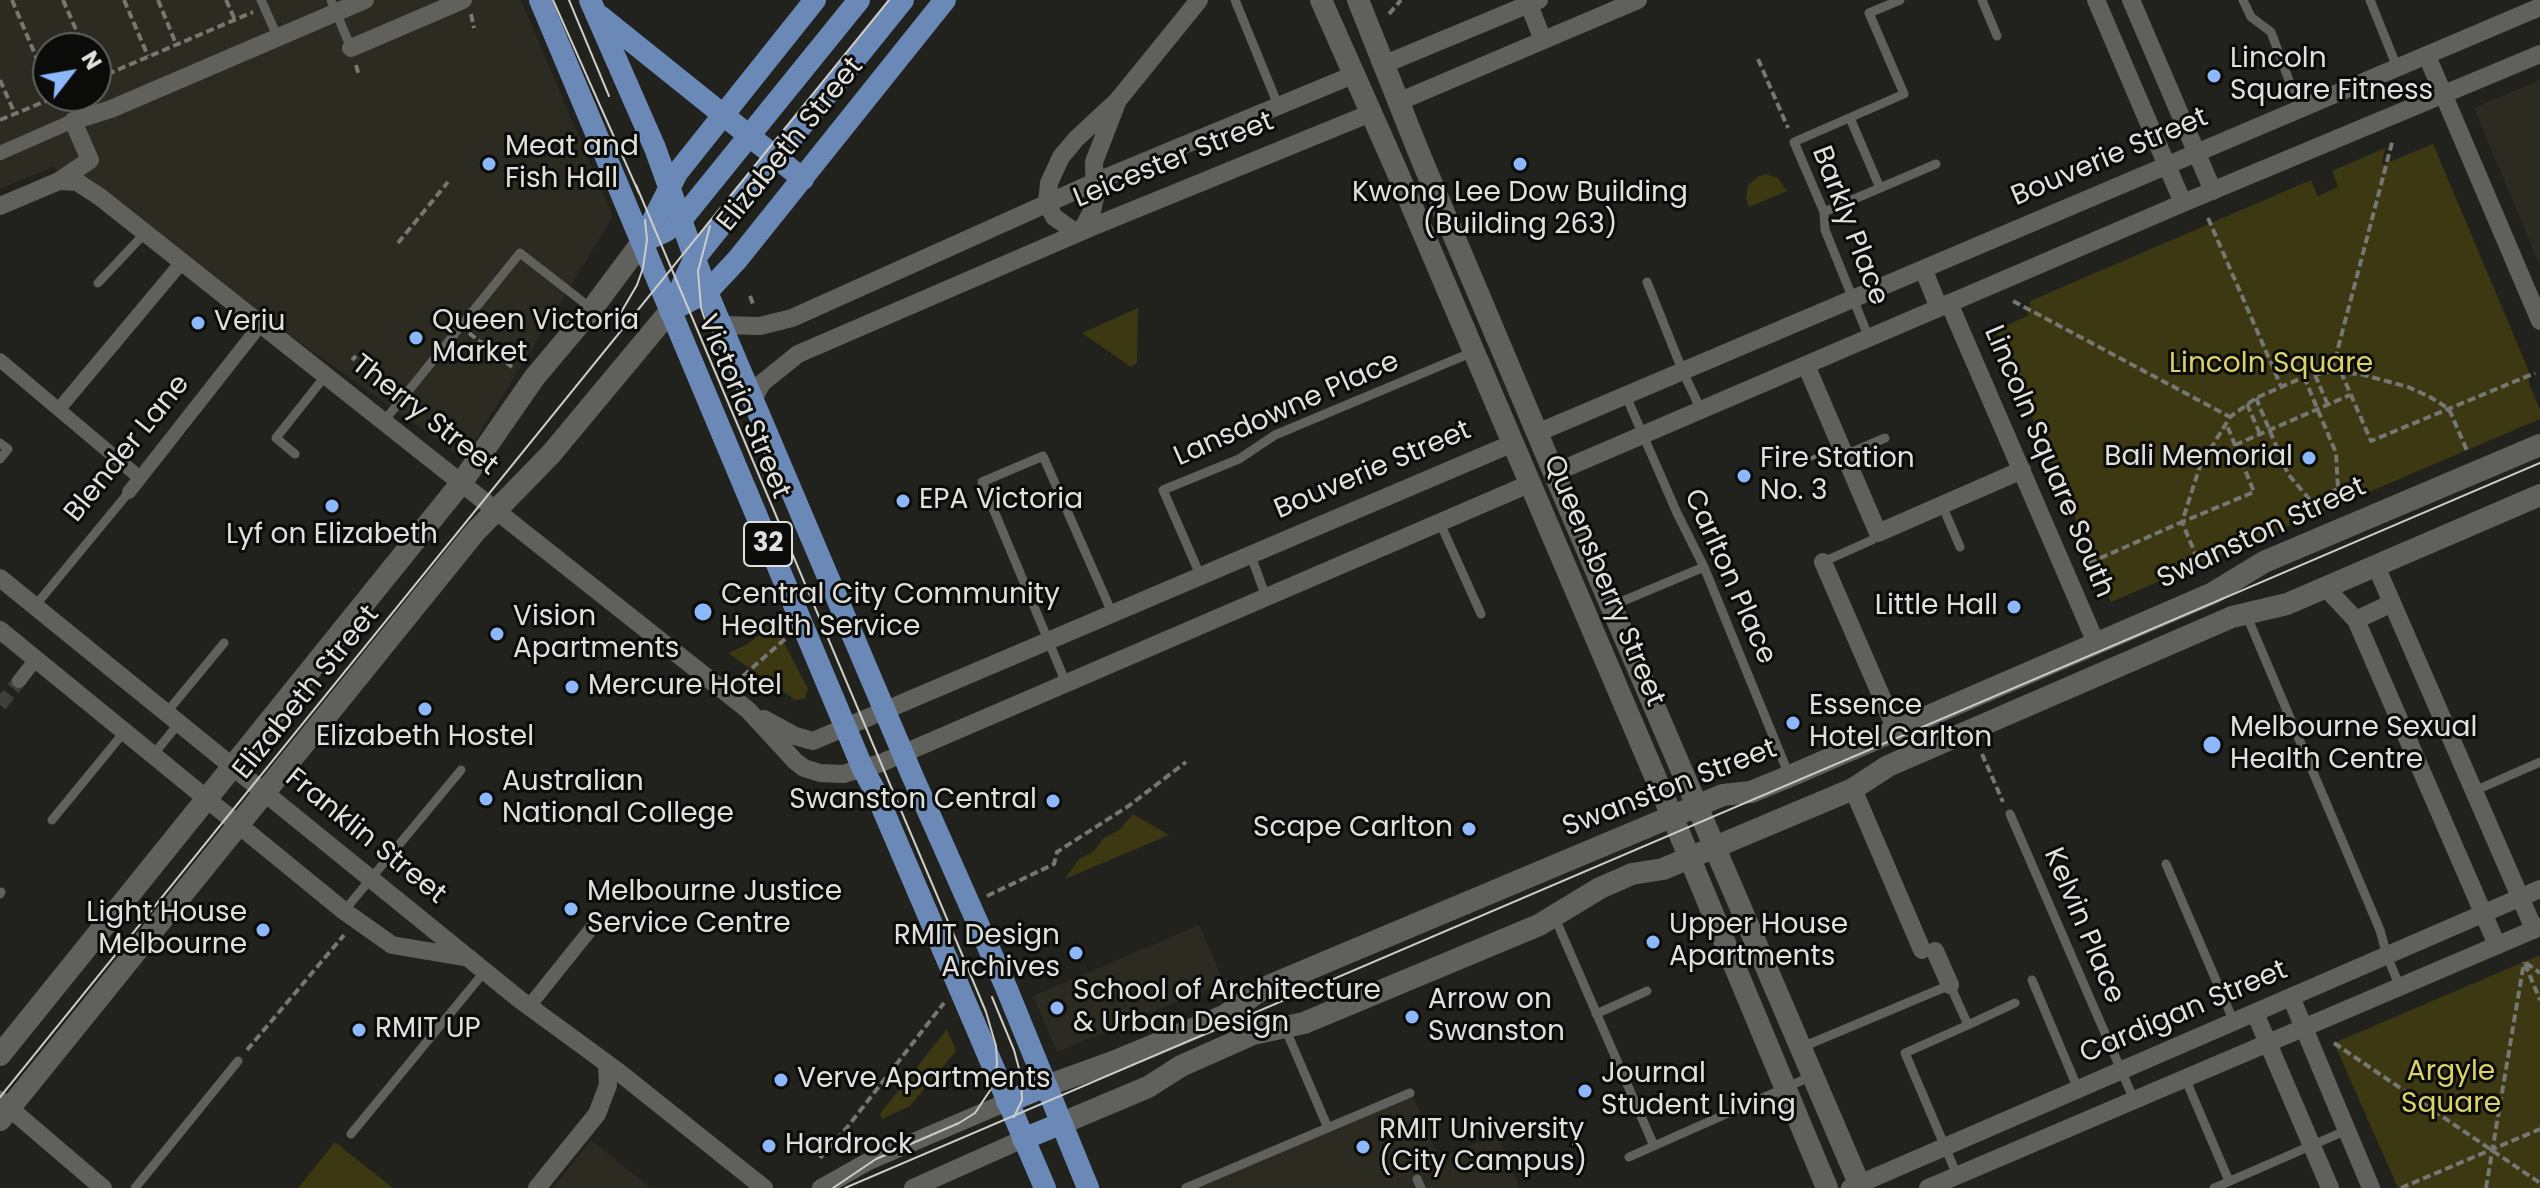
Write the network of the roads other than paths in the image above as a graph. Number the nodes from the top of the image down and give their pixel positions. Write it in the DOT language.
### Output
graph roads {
  1 [pos="365,0"];
  2 [pos="463,0"];
  3 [pos="540,0"];
  4 [pos="815,0"];
  5 [pos="859,0"];
  6 [pos="903,0"];
  7 [pos="945,0"];
  8 [pos="1199,0"];
  9 [pos="1235,0"];
  10 [pos="1321,0"];
  11 [pos="1358,0"];
  12 [pos="1638,0"];
  13 [pos="1900,0"];
  14 [pos="1982,0"];
  15 [pos="2096,0"];
  16 [pos="2131,0"];
  17 [pos="2243,0"];
  18 [pos="2370,0"];
  19 [pos="1532,1"];
  20 [pos="263,4"];
  21 [pos="334,6"];
  22 [pos="593,6"];
  23 [pos="2536,6"];
  24 [pos="1997,36"];
  25 [pos="278,38"];
  26 [pos="1543,40"];
  27 [pos="351,48"];
  28 [pos="2540,54"];
  29 [pos="2427,56"];
  30 [pos="1385,64"];
  31 [pos="2397,68"];
  32 [pos="1353,75"];
  33 [pos="2443,94"];
  34 [pos="1118,100"];
  35 [pos="1398,102"];
  36 [pos="1278,105"];
  37 [pos="2300,110"];
  38 [pos="2178,111"];
  39 [pos="1371,113"];
  40 [pos="724,114"];
  41 [pos="1850,118"];
  42 [pos="73,121"];
  43 [pos="2148,124"];
  44 [pos="750,136"];
  45 [pos="0,153"];
  46 [pos="2197,153"];
  47 [pos="777,157"];
  48 [pos="1421,158"];
  49 [pos="1936,164"];
  50 [pos="2167,166"];
  51 [pos="1396,169"];
  52 [pos="803,179"];
  53 [pos="59,181"];
  54 [pos="1095,182"];
  55 [pos="670,186"];
  56 [pos="1880,188"];
  57 [pos="2213,191"];
  58 [pos="1047,203"];
  59 [pos="2183,203"];
  60 [pos="0,206"];
  61 [pos="1828,210"];
  62 [pos="681,220"];
  63 [pos="1081,232"];
  64 [pos="145,233"];
  65 [pos="642,242"];
  66 [pos="694,259"];
  67 [pos="182,262"];
  68 [pos="1924,271"];
  69 [pos="1647,282"];
  70 [pos="98,283"];
  71 [pos="707,292"];
  72 [pos="1853,300"];
  73 [pos="1944,306"];
  74 [pos="592,309"];
  75 [pos="670,311"];
  76 [pos="792,318"];
  77 [pos="2540,321"];
  78 [pos="261,324"];
  79 [pos="721,325"];
  80 [pos="1869,338"];
  81 [pos="1499,342"];
  82 [pos="805,351"];
  83 [pos="1473,352"];
  84 [pos="0,360"];
  85 [pos="1806,365"];
  86 [pos="1683,372"];
  87 [pos="326,375"];
  88 [pos="1626,396"];
  89 [pos="755,405"];
  90 [pos="59,409"];
  91 [pos="1701,410"];
  92 [pos="384,421"];
  93 [pos="1537,433"];
  94 [pos="1643,435"];
  95 [pos="1885,438"];
  96 [pos="0,443"];
  97 [pos="1511,444"];
  98 [pos="2540,445"];
  99 [pos="295,454"];
  100 [pos="1845,455"];
  101 [pos="0,459"];
  102 [pos="2022,470"];
  103 [pos="1554,473"];
  104 [pos="140,478"];
  105 [pos="462,482"];
  106 [pos="1529,484"];
  107 [pos="129,492"];
  108 [pos="2540,495"];
  109 [pos="1942,505"];
  110 [pos="496,509"];
  111 [pos="1440,523"];
  112 [pos="1878,533"];
  113 [pos="1960,547"];
  114 [pos="1251,556"];
  115 [pos="1823,562"];
  116 [pos="2376,566"];
  117 [pos="1704,567"];
  118 [pos="1201,577"];
  119 [pos="0,578"];
  120 [pos="2326,588"];
  121 [pos="1266,597"];
  122 [pos="2392,603"];
  123 [pos="35,606"];
  124 [pos="1611,606"];
  125 [pos="1481,614"];
  126 [pos="2246,614"];
  127 [pos="1113,615"];
  128 [pos="1586,616"];
  129 [pos="2356,620"];
  130 [pos="0,630"];
  131 [pos="1050,642"];
  132 [pos="224,643"];
  133 [pos="2096,643"];
  134 [pos="36,659"];
  135 [pos="19,681"];
  136 [pos="1066,683"];
  137 [pos="748,710"];
  138 [pos="885,712"];
  139 [pos="173,717"];
  140 [pos="846,728"];
  141 [pos="1896,730"];
  142 [pos="125,731"];
  143 [pos="903,753"];
  144 [pos="153,755"];
  145 [pos="2540,762"];
  146 [pos="234,767"];
  147 [pos="863,769"];
  148 [pos="461,770"];
  149 [pos="1790,776"];
  150 [pos="1853,789"];
  151 [pos="2474,791"];
  152 [pos="266,792"];
  153 [pos="207,798"];
  154 [pos="1697,806"];
  155 [pos="2010,814"];
  156 [pos="1672,816"];
  157 [pos="52,820"];
  158 [pos="240,825"];
  159 [pos="1714,847"];
  160 [pos="1689,858"];
  161 [pos="2166,864"];
  162 [pos="372,878"];
  163 [pos="2540,889"];
  164 [pos="2520,898"];
  165 [pos="344,911"];
  166 [pos="2483,914"];
  167 [pos="1555,918"];
  168 [pos="599,919"];
  169 [pos="2537,928"];
  170 [pos="2497,945"];
  171 [pos="2387,956"];
  172 [pos="470,958"];
  173 [pos="485,971"];
  174 [pos="2032,980"];
  175 [pos="1950,985"];
  176 [pos="2400,987"];
  177 [pos="1647,991"];
  178 [pos="2291,997"];
  179 [pos="2015,1003"];
  180 [pos="530,1005"];
  181 [pos="2255,1013"];
  182 [pos="1596,1014"];
  183 [pos="2234,1022"];
  184 [pos="1968,1025"];
  185 [pos="1285,1028"];
  186 [pos="2304,1028"];
  187 [pos="560,1030"];
  188 [pos="2268,1043"];
  189 [pos="1800,1048"];
  190 [pos="0,1055"];
  191 [pos="238,1061"];
  192 [pos="607,1064"];
  193 [pos="2121,1071"];
  194 [pos="1812,1076"];
  195 [pos="2185,1078"];
  196 [pos="1046,1086"];
  197 [pos="1787,1087"];
  198 [pos="2078,1089"];
  199 [pos="1410,1093"];
  200 [pos="601,1098"];
  201 [pos="2134,1100"];
  202 [pos="1007,1102"];
  203 [pos="3,1109"];
  204 [pos="1060,1124"];
  205 [pos="1328,1128"];
  206 [pos="2347,1130"];
  207 [pos="351,1134"];
  208 [pos="1023,1139"];
  209 [pos="1654,1146"];
  210 [pos="2311,1146"];
  211 [pos="1945,1147"];
  212 [pos="1629,1157"];
  213 [pos="1957,1175"];
  214 [pos="2229,1181"];
  215 [pos="1857,1187"];
  216 [pos="103,1188"];
  217 [pos="135,1188"];
  218 [pos="537,1188"];
  219 [pos="764,1188"];
  220 [pos="821,1188"];
  221 [pos="913,1188"];
  222 [pos="1045,1188"];
  223 [pos="1088,1188"];
  224 [pos="1186,1188"];
  225 [pos="1827,1188"];
  226 [pos="1928,1188"];
  227 [pos="2214,1188"];
  228 [pos="2330,1188"];
  229 [pos="2371,1188"];
  1 -- 21 [label="street"];
  2 -- 27 [label="street"];
  3 -- 65 [label="main road, Victoria Street / 32"];
  4 -- 40 [label="main road, Elizabeth Street"];
  5 -- 44 [label="main road, Elizabeth Street"];
  6 -- 47 [label="main road, Elizabeth Street"];
  7 -- 52 [label="main road, Elizabeth Street"];
  8 -- 34 [label="street"];
  9 -- 36 [label="lane"];
  10 -- 32 [label="street, Queensberry Street"];
  11 -- 30 [label="street, Queensberry Street"];
  12 -- 26 [label="street, Leicester Street"];
  13 -- 41 [label="lane, Barkly Place"];
  14 -- 24 [label="lane"];
  15 -- 43 [label="street"];
  16 -- 38 [label="street"];
  17 -- 37 [label="lane"];
  18 -- 31 [label="lane"];
  19 -- 26 [label="street"];
  19 -- 30 [label="street, Leicester Street"];
  20 -- 25 [label="lane"];
  21 -- 25 [label="street"];
  21 -- 27 [label="lane"];
  22 -- 40 [label="main road"];
  22 -- 55 [label="main road, Victoria Street / 32"];
  23 -- 29 [label="street, Bouverie Street"];
  25 -- 42 [label="street"];
  26 -- 35 [label="street, Leicester Street"];
  28 -- 33 [label="street"];
  29 -- 31 [label="street, Bouverie Street"];
  29 -- 33 [label="street"];
  30 -- 32 [label="street, Leicester Street"];
  30 -- 35 [label="street, Queensberry Street"];
  31 -- 37 [label="street, Bouverie Street"];
  32 -- 36 [label="street, Leicester Street"];
  32 -- 39 [label="street, Queensberry Street"];
  33 -- 57 [label="street"];
  33 -- 77 [label="street"];
  34 -- 54 [label="street"];
  34 -- 58 [label="street"];
  35 -- 39 [label="street, Leicester Street"];
  35 -- 48 [label="street, Queensberry Street"];
  36 -- 54 [label="street, Leicester Street"];
  37 -- 46 [label="street, Bouverie Street"];
  38 -- 43 [label="street"];
  38 -- 46 [label="street"];
  39 -- 51 [label="street, Queensberry Street"];
  39 -- 63 [label="street, Leicester Street"];
  40 -- 44 [label="main road"];
  40 -- 55 [label="main road, Elizabeth Street"];
  41 -- 56 [label="lane, Barkly Place"];
  41 -- 61 [label="lane, Barkly Place"];
  42 -- 45 [label="street"];
  42 -- 53 [label="street"];
  43 -- 50 [label="street"];
  44 -- 47 [label="main road"];
  44 -- 62 [label="main road, Elizabeth Street"];
  46 -- 50 [label="street, Bouverie Street"];
  46 -- 57 [label="street"];
  47 -- 52 [label="main road"];
  47 -- 66 [label="main road, Elizabeth Street"];
  48 -- 51 [label="street"];
  48 -- 81 [label="street, Queensberry Street"];
  49 -- 56 [label="lane, Barkly Place"];
  50 -- 59 [label="street"];
  50 -- 68 [label="street, Bouverie Street"];
  51 -- 83 [label="street, Queensberry Street"];
  52 -- 71 [label="main road, Elizabeth Street"];
  53 -- 60 [label="street"];
  53 -- 64 [label="street, Therry Street"];
  54 -- 58 [label="street, Leicester Street"];
  54 -- 63 [label="street"];
  55 -- 62 [label="main road, Victoria Street / 32"];
  55 -- 65 [label="main road, Elizabeth Street"];
  56 -- 61 [label="lane, Barkly Place"];
  57 -- 59 [label="street"];
  58 -- 63 [label="street"];
  58 -- 76 [label="street, Leicester Street"];
  59 -- 73 [label="street"];
  61 -- 72 [label="lane, Barkly Place"];
  62 -- 65 [label="main road, Elizabeth Street"];
  62 -- 66 [label="main road, Victoria Street / 32"];
  63 -- 82 [label="street, Leicester Street"];
  64 -- 67 [label="street, Therry Street"];
  64 -- 70 [label="lane"];
  65 -- 74 [label="street, Elizabeth Street"];
  65 -- 75 [label="main road, Victoria Street / 32"];
  66 -- 71 [label="main road, Victoria Street / 32"];
  66 -- 75 [label="main road, Elizabeth Street"];
  67 -- 78 [label="street, Therry Street"];
  67 -- 90 [label="street"];
  68 -- 72 [label="street, Bouverie Street"];
  68 -- 73 [label="street"];
  69 -- 86 [label="lane"];
  71 -- 75 [label="main road, Elizabeth Street"];
  71 -- 79 [label="main road, Victoria Street / 32"];
  72 -- 80 [label="lane, Barkly Place"];
  72 -- 86 [label="street, Bouverie Street"];
  73 -- 80 [label="street"];
  73 -- 102 [label="street, Lincoln Square South"];
  74 -- 92 [label="lane"];
  74 -- 105 [label="street, Elizabeth Street"];
  75 -- 110 [label="street, Elizabeth Street"];
  75 -- 140 [label="main road, Victoria Street / 32"];
  76 -- 79 [label="street, Leicester Street"];
  76 -- 82 [label="street"];
  78 -- 87 [label="street, Therry Street"];
  78 -- 104 [label="street, Blender Lane"];
  79 -- 89 [label="main road, Victoria Street / 32"];
  80 -- 85 [label="street"];
  81 -- 83 [label="street"];
  81 -- 93 [label="street, Queensberry Street"];
  82 -- 89 [label="street, Leicester Street"];
  83 -- 97 [label="street, Queensberry Street"];
  83 -- 118 [label="lane, Lansdowne Place"];
  84 -- 90 [label="street"];
  85 -- 91 [label="street"];
  85 -- 100 [label="street"];
  86 -- 88 [label="street, Bouverie Street"];
  86 -- 91 [label="lane"];
  87 -- 92 [label="street, Therry Street"];
  87 -- 99 [label="lane"];
  88 -- 93 [label="street, Bouverie Street"];
  88 -- 94 [label="lane, Carlton Place"];
  89 -- 138 [label="main road, Victoria Street / 32"];
  90 -- 104 [label="street"];
  91 -- 94 [label="street"];
  92 -- 105 [label="street, Therry Street"];
  93 -- 97 [label="street, Bouverie Street"];
  93 -- 103 [label="street, Queensberry Street"];
  94 -- 103 [label="street"];
  94 -- 117 [label="lane, Carlton Place"];
  95 -- 100 [label="lane"];
  96 -- 101 [label="lane"];
  97 -- 106 [label="street, Queensberry Street"];
  97 -- 114 [label="street, Bouverie Street"];
  98 -- 133 [label="street, Swanston Street"];
  100 -- 112 [label="street"];
  102 -- 109 [label="street"];
  102 -- 133 [label="street, Lincoln Square South"];
  103 -- 106 [label="street"];
  103 -- 124 [label="street, Queensberry Street"];
  104 -- 107 [label="street, Blender Lane"];
  105 -- 110 [label="street, Therry Street"];
  105 -- 146 [label="street, Elizabeth Street"];
  106 -- 111 [label="street"];
  106 -- 128 [label="street, Queensberry Street"];
  107 -- 123 [label="lane, Blender Lane"];
  108 -- 116 [label="street"];
  109 -- 112 [label="street"];
  109 -- 113 [label="lane"];
  110 -- 137 [label="street, Therry Street"];
  110 -- 152 [label="street, Elizabeth Street"];
  111 -- 121 [label="street"];
  111 -- 125 [label="lane"];
  112 -- 115 [label="lane"];
  114 -- 118 [label="street, Bouverie Street"];
  114 -- 121 [label="lane"];
  115 -- 141 [label="street"];
  116 -- 120 [label="street"];
  116 -- 122 [label="street"];
  117 -- 124 [label="lane"];
  117 -- 149 [label="lane, Carlton Place"];
  118 -- 127 [label="street, Bouverie Street"];
  119 -- 123 [label="street, Franklin Street"];
  120 -- 126 [label="street"];
  120 -- 129 [label="street"];
  121 -- 136 [label="street"];
  122 -- 129 [label="street"];
  122 -- 151 [label="street"];
  123 -- 139 [label="street, Franklin Street"];
  124 -- 128 [label="street"];
  124 -- 154 [label="street, Queensberry Street"];
  126 -- 150 [label="street"];
  126 -- 171 [label="lane"];
  127 -- 131 [label="street, Bouverie Street"];
  127 -- 131 [label="lane"];
  128 -- 156 [label="street, Queensberry Street"];
  129 -- 166 [label="street"];
  130 -- 134 [label="street, Franklin Street"];
  131 -- 136 [label="lane"];
  131 -- 138 [label="street, Bouverie Street"];
  132 -- 139 [label="lane"];
  133 -- 141 [label="street, Swanston Street"];
  134 -- 135 [label="street"];
  134 -- 142 [label="street, Franklin Street"];
  136 -- 143 [label="street"];
  137 -- 140 [label="street, Therry Street"];
  137 -- 147 [label="street, Therry Street"];
  138 -- 140 [label="street, Bouverie Street"];
  138 -- 143 [label="main road, Victoria Street / 32"];
  139 -- 144 [label="lane"];
  139 -- 146 [label="street, Franklin Street"];
  140 -- 147 [label="main road, Victoria Street / 32"];
  141 -- 149 [label="street, Swanston Street"];
  142 -- 144 [label="street, Franklin Street"];
  142 -- 157 [label="lane"];
  143 -- 147 [label="street"];
  143 -- 196 [label="main road, Victoria Street / 32"];
  144 -- 153 [label="street, Franklin Street"];
  145 -- 151 [label="lane"];
  146 -- 152 [label="street, Franklin Street"];
  146 -- 153 [label="street, Elizabeth Street"];
  147 -- 202 [label="main road, Victoria Street / 32"];
  148 -- 162 [label="lane"];
  149 -- 154 [label="street, Swanston Street"];
  150 -- 159 [label="street"];
  150 -- 175 [label="street"];
  151 -- 164 [label="street"];
  152 -- 158 [label="street, Elizabeth Street"];
  152 -- 162 [label="street, Franklin Street"];
  153 -- 158 [label="street, Franklin Street"];
  153 -- 190 [label="street, Elizabeth Street"];
  154 -- 156 [label="street, Swanston Street"];
  154 -- 159 [label="street, Queensberry Street"];
  155 -- 193 [label="lane, Kelvin Place"];
  156 -- 160 [label="street, Queensberry Street"];
  156 -- 196 [label="street, Swanston Street"];
  158 -- 165 [label="street, Franklin Street"];
  158 -- 203 [label="street, Elizabeth Street"];
  159 -- 160 [label="street"];
  159 -- 189 [label="street, Queensberry Street"];
  160 -- 167 [label="street"];
  160 -- 197 [label="street, Queensberry Street"];
  161 -- 183 [label="lane"];
  162 -- 165 [label="lane"];
  162 -- 172 [label="street, Franklin Street"];
  163 -- 164 [label="street, Cardigan Street"];
  164 -- 166 [label="street, Cardigan Street"];
  164 -- 169 [label="street"];
  165 -- 172 [label="street, Franklin Street"];
  166 -- 170 [label="street"];
  166 -- 171 [label="street, Cardigan Street"];
  167 -- 182 [label="lane"];
  167 -- 185 [label="street"];
  168 -- 180 [label="street"];
  169 -- 170 [label="street"];
  170 -- 176 [label="street"];
  171 -- 176 [label="lane"];
  171 -- 178 [label="street, Cardigan Street"];
  172 -- 173 [label="street, Franklin Street"];
  173 -- 180 [label="street, Franklin Street"];
  173 -- 207 [label="lane"];
  174 -- 198 [label="lane"];
  175 -- 184 [label="lane"];
  175 -- 189 [label="lane"];
  176 -- 186 [label="street"];
  177 -- 182 [label="lane"];
  178 -- 181 [label="street, Cardigan Street"];
  178 -- 186 [label="street"];
  179 -- 184 [label="lane"];
  180 -- 187 [label="street, Franklin Street"];
  181 -- 183 [label="street, Cardigan Street"];
  181 -- 188 [label="street"];
  182 -- 209 [label="lane"];
  183 -- 193 [label="street, Cardigan Street"];
  184 -- 211 [label="lane"];
  185 -- 204 [label="street"];
  185 -- 205 [label="lane"];
  186 -- 188 [label="street"];
  186 -- 206 [label="street"];
  187 -- 192 [label="street, Franklin Street"];
  187 -- 200 [label="street"];
  188 -- 195 [label="street"];
  188 -- 210 [label="street"];
  189 -- 194 [label="street, Queensberry Street"];
  191 -- 217 [label="lane"];
  192 -- 200 [label="street"];
  192 -- 219 [label="street, Franklin Street"];
  193 -- 198 [label="street, Cardigan Street"];
  193 -- 201 [label="lane, Kelvin Place"];
  194 -- 197 [label="lane"];
  194 -- 215 [label="street, Queensberry Street"];
  195 -- 201 [label="street"];
  195 -- 214 [label="lane"];
  196 -- 202 [label="main road, Swanston Street"];
  196 -- 204 [label="main road, Victoria Street / 32"];
  197 -- 209 [label="lane"];
  197 -- 225 [label="street, Queensberry Street"];
  198 -- 211 [label="street, Cardigan Street"];
  199 -- 205 [label="lane"];
  200 -- 218 [label="street"];
  201 -- 213 [label="street"];
  202 -- 208 [label="main road, Victoria Street / 32"];
  202 -- 220 [label="street, Swanston Street"];
  203 -- 216 [label="street"];
  204 -- 208 [label="main road"];
  204 -- 223 [label="main road, Victoria Street / 32"];
  205 -- 224 [label="lane"];
  206 -- 210 [label="lane"];
  206 -- 229 [label="street"];
  208 -- 221 [label="street"];
  208 -- 222 [label="main road, Victoria Street / 32"];
  209 -- 212 [label="lane"];
  210 -- 214 [label="lane"];
  210 -- 228 [label="street"];
  211 -- 213 [label="lane"];
  211 -- 215 [label="street, Cardigan Street"];
  213 -- 226 [label="street"];
  214 -- 227 [label="lane"];
}
